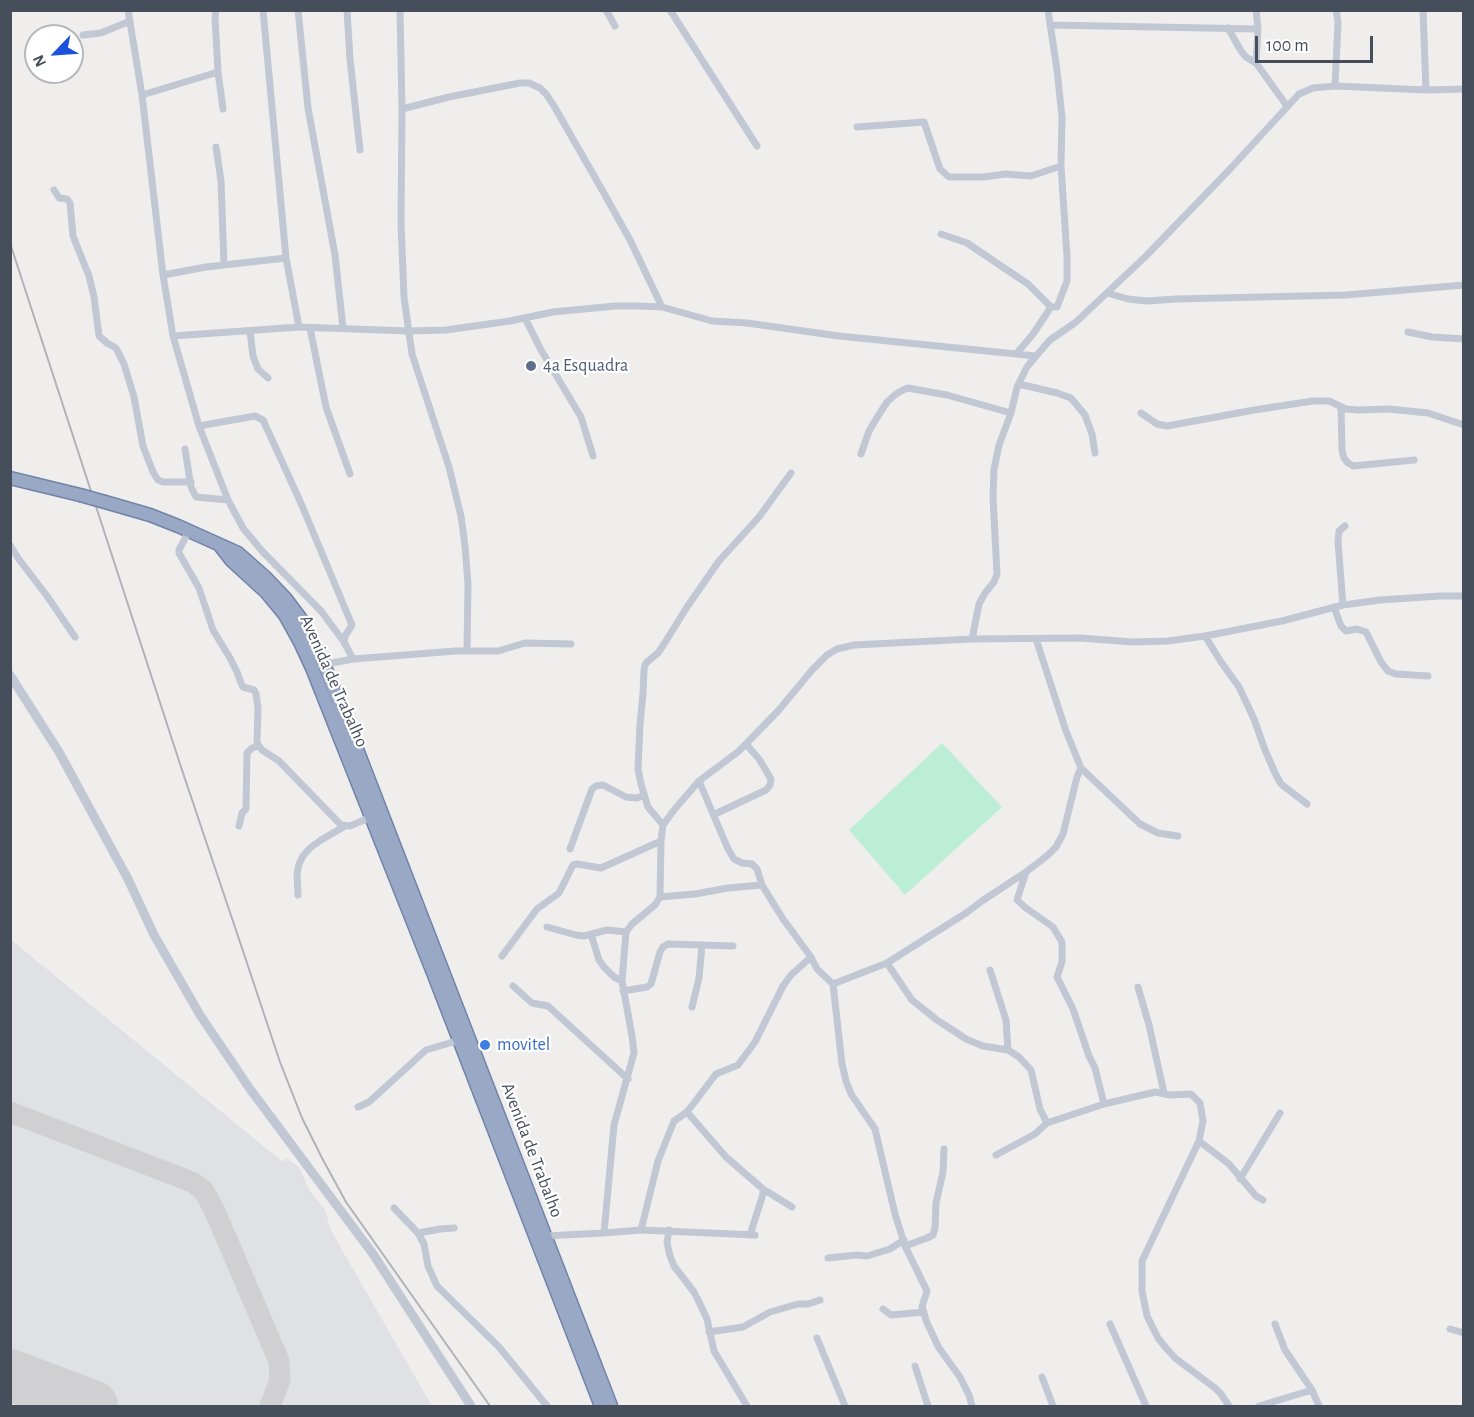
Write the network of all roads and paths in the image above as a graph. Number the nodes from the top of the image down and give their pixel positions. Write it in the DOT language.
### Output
graph roads {
  1 [pos="128,10"];
  2 [pos="216,10"];
  3 [pos="263,10"];
  4 [pos="298,10"];
  5 [pos="347,10"];
  6 [pos="400,10"];
  7 [pos="606,10"];
  8 [pos="670,10"];
  9 [pos="1048,10"];
  10 [pos="1256,10"];
  11 [pos="1336,10"];
  12 [pos="1423,10"];
  13 [pos="130,21"];
  14 [pos="1050,25"];
  15 [pos="615,26"];
  16 [pos="1228,28"];
  17 [pos="1258,29"];
  18 [pos="84,35"];
  19 [pos="1256,63"];
  20 [pos="218,72"];
  21 [pos="1335,86"];
  22 [pos="1464,89"];
  23 [pos="1426,90"];
  24 [pos="142,95"];
  25 [pos="1287,106"];
  26 [pos="223,109"];
  27 [pos="402,109"];
  28 [pos="857,127"];
  29 [pos="757,146"];
  30 [pos="216,147"];
  31 [pos="360,150"];
  32 [pos="1061,166"];
  33 [pos="54,190"];
  34 [pos="941,234"];
  35 [pos="286,258"];
  36 [pos="224,266"];
  37 [pos="163,274"];
  38 [pos="1464,285"];
  39 [pos="1107,293"];
  40 [pos="662,307"];
  41 [pos="1052,307"];
  42 [pos="525,318"];
  43 [pos="299,327"];
  44 [pos="310,328"];
  45 [pos="343,328"];
  46 [pos="250,331"];
  47 [pos="408,331"];
  48 [pos="1408,332"];
  49 [pos="173,336"];
  50 [pos="1464,339"];
  51 [pos="1017,353"];
  52 [pos="1035,356"];
  53 [pos="268,378"];
  54 [pos="1019,384"];
  55 [pos="1341,407"];
  56 [pos="1011,413"];
  57 [pos="1141,413"];
  58 [pos="1464,425"];
  59 [pos="199,426"];
  60 [pos="185,449"];
  61 [pos="1095,453"];
  62 [pos="861,454"];
  63 [pos="593,456"];
  64 [pos="1414,460"];
  65 [pos="791,473"];
  66 [pos="350,474"];
  67 [pos="10,478"];
  68 [pos="190,482"];
  69 [pos="228,500"];
  70 [pos="1345,526"];
  71 [pos="189,531"];
  72 [pos="10,545"];
  73 [pos="220,546"];
  74 [pos="1464,596"];
  75 [pos="1343,605"];
  76 [pos="1334,607"];
  77 [pos="1205,636"];
  78 [pos="75,637"];
  79 [pos="972,639"];
  80 [pos="1036,639"];
  81 [pos="344,642"];
  82 [pos="571,644"];
  83 [pos="467,651"];
  84 [pos="353,659"];
  85 [pos="324,664"];
  86 [pos="312,668"];
  87 [pos="10,675"];
  88 [pos="1428,676"];
  89 [pos="746,744"];
  90 [pos="259,746"];
  91 [pos="352,752"];
  92 [pos="1081,768"];
  93 [pos="699,781"];
  94 [pos="644,795"];
  95 [pos="1307,804"];
  96 [pos="713,814"];
  97 [pos="371,817"];
  98 [pos="663,825"];
  99 [pos="239,826"];
  100 [pos="345,826"];
  101 [pos="1178,836"];
  102 [pos="662,841"];
  103 [pos="570,849"];
  104 [pos="1026,872"];
  105 [pos="400,873"];
  106 [pos="762,885"];
  107 [pos="298,895"];
  108 [pos="660,897"];
  109 [pos="547,927"];
  110 [pos="626,932"];
  111 [pos="591,934"];
  112 [pos="702,945"];
  113 [pos="733,946"];
  114 [pos="502,956"];
  115 [pos="811,957"];
  116 [pos="887,963"];
  117 [pos="437,968"];
  118 [pos="990,970"];
  119 [pos="622,981"];
  120 [pos="833,984"];
  121 [pos="513,986"];
  122 [pos="1138,987"];
  123 [pos="623,991"];
  124 [pos="692,1007"];
  125 [pos="460,1040"];
  126 [pos="1008,1050"];
  127 [pos="628,1079"];
  128 [pos="482,1085"];
  129 [pos="1164,1094"];
  130 [pos="1104,1104"];
  131 [pos="358,1107"];
  132 [pos="687,1112"];
  133 [pos="1280,1113"];
  134 [pos="1047,1124"];
  135 [pos="1199,1141"];
  136 [pos="944,1149"];
  137 [pos="996,1155"];
  138 [pos="1240,1179"];
  139 [pos="763,1188"];
  140 [pos="1263,1200"];
  141 [pos="394,1208"];
  142 [pos="792,1208"];
  143 [pos="454,1228"];
  144 [pos="641,1230"];
  145 [pos="669,1230"];
  146 [pos="418,1233"];
  147 [pos="603,1233"];
  148 [pos="540,1236"];
  149 [pos="904,1243"];
  150 [pos="828,1258"];
  151 [pos="820,1300"];
  152 [pos="567,1305"];
  153 [pos="883,1309"];
  154 [pos="924,1312"];
  155 [pos="1110,1324"];
  156 [pos="1275,1324"];
  157 [pos="1450,1329"];
  158 [pos="709,1332"];
  159 [pos="1464,1333"];
  160 [pos="817,1338"];
  161 [pos="915,1366"];
  162 [pos="1042,1377"];
  163 [pos="1312,1390"];
  164 [pos="471,1407"];
  165 [pos="547,1407"];
  166 [pos="601,1407"];
  167 [pos="611,1407"];
  168 [pos="747,1407"];
  169 [pos="845,1407"];
  170 [pos="928,1407"];
  171 [pos="972,1407"];
  172 [pos="1053,1407"];
  173 [pos="1146,1407"];
  174 [pos="1229,1407"];
  175 [pos="1259,1407"];
  176 [pos="1319,1407"];
  1 -- 13 [label="street"];
  2 -- 20 [label="street"];
  3 -- 35 [label="street"];
  4 -- 45 [label="street"];
  5 -- 31 [label="street"];
  6 -- 27 [label="street"];
  7 -- 15 [label="street"];
  8 -- 29 [label="street"];
  9 -- 14 [label="street"];
  10 -- 17 [label="street"];
  11 -- 21 [label="street"];
  12 -- 23 [label="street"];
  13 -- 18 [label="street"];
  13 -- 24 [label="street"];
  14 -- 16 [label="street"];
  14 -- 32 [label="street"];
  16 -- 17 [label="street"];
  16 -- 19 [label="street"];
  17 -- 19 [label="street"];
  19 -- 25 [label="street"];
  20 -- 24 [label="street"];
  20 -- 26 [label="street"];
  21 -- 23 [label="street"];
  21 -- 25 [label="street"];
  22 -- 23 [label="street"];
  24 -- 37 [label="street"];
  25 -- 39 [label="street"];
  27 -- 40 [label="street"];
  27 -- 47 [label="street"];
  28 -- 32 [label="street"];
  30 -- 36 [label="street"];
  32 -- 41 [label="street"];
  33 -- 68 [label="street"];
  34 -- 41 [label="street"];
  35 -- 36 [label="street"];
  35 -- 43 [label="street"];
  36 -- 37 [label="street"];
  37 -- 49 [label="street"];
  38 -- 39 [label="street"];
  39 -- 52 [label="street"];
  40 -- 42 [label="street"];
  40 -- 51 [label="street"];
  41 -- 51 [label="street"];
  42 -- 47 [label="street"];
  42 -- 63 [label="street"];
  43 -- 44 [label="street"];
  43 -- 46 [label="street"];
  44 -- 45 [label="street"];
  44 -- 66 [label="street"];
  45 -- 47 [label="street"];
  46 -- 49 [label="street"];
  46 -- 53 [label="street"];
  47 -- 83 [label="street"];
  48 -- 50 [label="street"];
  49 -- 59 [label="street"];
  51 -- 52 [label="street"];
  52 -- 54 [label="street"];
  54 -- 56 [label="street"];
  54 -- 61 [label="street"];
  55 -- 57 [label="street"];
  55 -- 58 [label="street"];
  55 -- 64 [label="street"];
  56 -- 62 [label="street"];
  56 -- 79 [label="street"];
  59 -- 69 [label="street"];
  59 -- 81 [label="street"];
  60 -- 68 [label="street"];
  65 -- 94 [label="street"];
  67 -- 71 [label="highway, bridge"];
  68 -- 69 [label="street"];
  69 -- 81 [label="street"];
  70 -- 75 [label="street"];
  71 -- 73 [label="highway"];
  71 -- 90 [label="street"];
  72 -- 78 [label="street"];
  73 -- 85 [label="highway, Avenida de Trabalho"];
  73 -- 86 [label="highway, Avenida de Trabalho"];
  74 -- 75 [label="street"];
  75 -- 76 [label="street"];
  76 -- 77 [label="street"];
  76 -- 88 [label="street"];
  77 -- 80 [label="street"];
  77 -- 95 [label="street"];
  79 -- 80 [label="street"];
  79 -- 89 [label="street"];
  80 -- 92 [label="street"];
  81 -- 84 [label="street"];
  82 -- 83 [label="street"];
  83 -- 84 [label="street"];
  84 -- 85 [label="street"];
  85 -- 86 [label="street"];
  85 -- 91 [label="highway, Avenida de Trabalho"];
  86 -- 91 [label="highway, Avenida de Trabalho"];
  87 -- 164 [label="street"];
  89 -- 93 [label="street"];
  89 -- 96 [label="street"];
  90 -- 99 [label="street"];
  90 -- 100 [label="street"];
  91 -- 97 [label="highway, Avenida de Trabalho"];
  91 -- 105 [label="highway, Avenida de Trabalho"];
  92 -- 101 [label="street"];
  92 -- 104 [label="street"];
  93 -- 96 [label="street"];
  93 -- 98 [label="street"];
  94 -- 98 [label="street"];
  94 -- 103 [label="street"];
  96 -- 106 [label="street"];
  97 -- 100 [label="street"];
  97 -- 105 [label="highway, Avenida de Trabalho"];
  98 -- 102 [label="street"];
  100 -- 107 [label="street"];
  102 -- 108 [label="street"];
  102 -- 114 [label="street"];
  104 -- 116 [label="street"];
  104 -- 130 [label="street"];
  105 -- 117 [label="highway, Avenida de Trabalho"];
  106 -- 108 [label="street"];
  106 -- 115 [label="street"];
  108 -- 110 [label="street"];
  109 -- 111 [label="street"];
  110 -- 111 [label="street"];
  110 -- 119 [label="street"];
  111 -- 119 [label="street"];
  112 -- 113 [label="street"];
  112 -- 123 [label="street"];
  112 -- 124 [label="street"];
  115 -- 120 [label="street"];
  115 -- 132 [label="street"];
  116 -- 120 [label="street"];
  116 -- 126 [label="street"];
  117 -- 125 [label="highway, Avenida de Trabalho"];
  117 -- 128 [label="highway, Avenida de Trabalho"];
  118 -- 126 [label="street"];
  119 -- 123 [label="street"];
  120 -- 149 [label="street"];
  121 -- 127 [label="street"];
  122 -- 129 [label="street"];
  123 -- 127 [label="street"];
  125 -- 128 [label="highway, Avenida de Trabalho"];
  125 -- 131 [label="street"];
  126 -- 134 [label="street"];
  127 -- 147 [label="street"];
  128 -- 148 [label="highway, Avenida de Trabalho"];
  129 -- 130 [label="street"];
  129 -- 135 [label="street"];
  130 -- 134 [label="street"];
  132 -- 139 [label="street"];
  132 -- 144 [label="street"];
  133 -- 138 [label="street"];
  134 -- 137 [label="street"];
  135 -- 138 [label="street"];
  135 -- 174 [label="street"];
  136 -- 149 [label="street"];
  138 -- 140 [label="street"];
  139 -- 142 [label="street"];
  139 -- 145 [label="street"];
  141 -- 146 [label="street"];
  143 -- 146 [label="street"];
  144 -- 145 [label="street"];
  144 -- 147 [label="street"];
  145 -- 158 [label="street"];
  146 -- 165 [label="street"];
  147 -- 148 [label="street"];
  148 -- 152 [label="highway, Avenida de Trabalho"];
  149 -- 150 [label="street"];
  149 -- 154 [label="street"];
  151 -- 158 [label="street"];
  152 -- 166 [label="highway, Avenida de Trabalho"];
  152 -- 167 [label="highway, Avenida de Trabalho"];
  153 -- 154 [label="street"];
  154 -- 171 [label="street"];
  155 -- 173 [label="street"];
  156 -- 163 [label="street"];
  157 -- 159 [label="street"];
  158 -- 168 [label="street"];
  160 -- 169 [label="street"];
  161 -- 170 [label="street"];
  162 -- 172 [label="street"];
  163 -- 175 [label="street"];
  163 -- 176 [label="street"];
}
